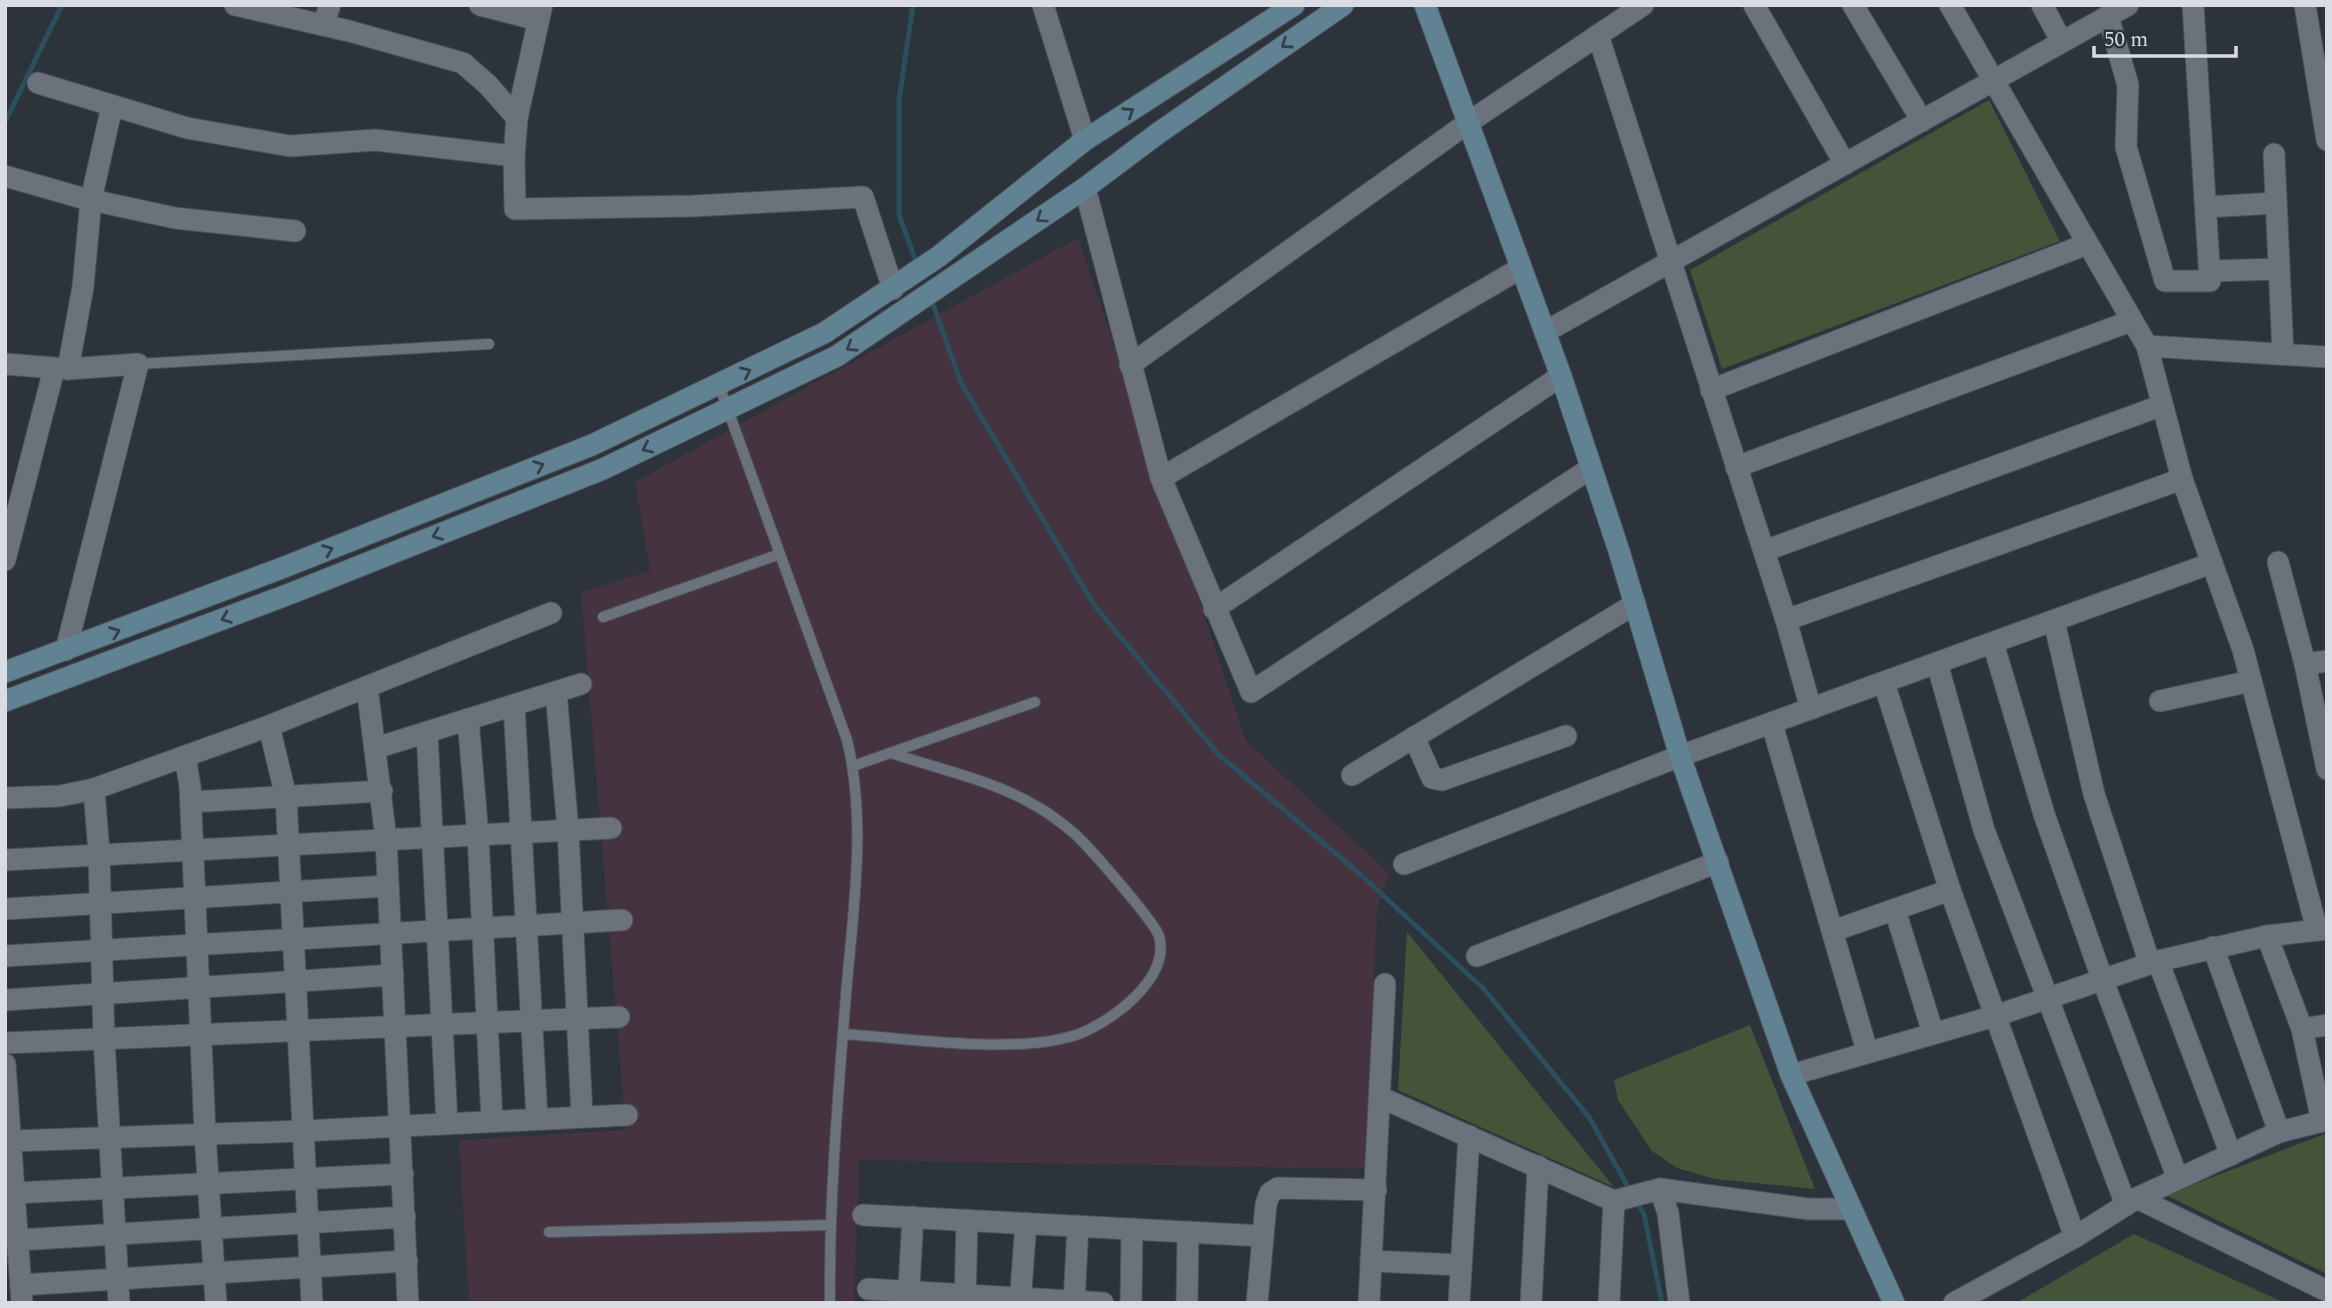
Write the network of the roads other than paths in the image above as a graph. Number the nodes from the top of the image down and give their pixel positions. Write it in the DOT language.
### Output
graph roads {
  1 [pos="235,5"];
  2 [pos="480,5"];
  3 [pos="1043,5"];
  4 [pos="1294,5"];
  5 [pos="1343,5"];
  6 [pos="1425,5"];
  7 [pos="1643,5"];
  8 [pos="1754,5"];
  9 [pos="1853,5"];
  10 [pos="1950,5"];
  11 [pos="2042,5"];
  12 [pos="2128,5"];
  13 [pos="2193,5"];
  14 [pos="2305,5"];
  15 [pos="540,13"];
  16 [pos="327,15"];
  17 [pos="2108,16"];
  18 [pos="1598,35"];
  19 [pos="2062,42"];
  20 [pos="1995,80"];
  21 [pos="38,83"];
  22 [pos="112,106"];
  23 [pos="517,118"];
  24 [pos="1922,121"];
  25 [pos="1469,122"];
  26 [pos="1085,140"];
  27 [pos="2327,140"];
  28 [pos="2274,154"];
  29 [pos="514,156"];
  30 [pos="1845,164"];
  31 [pos="5,176"];
  32 [pos="1085,188"];
  33 [pos="91,200"];
  34 [pos="2276,203"];
  35 [pos="2206,207"];
  36 [pos="295,231"];
  37 [pos="2087,244"];
  38 [pos="1669,263"];
  39 [pos="1521,268"];
  40 [pos="2279,269"];
  41 [pos="2210,271"];
  42 [pos="893,289"];
  43 [pos="2131,321"];
  44 [pos="1545,332"];
  45 [pos="489,344"];
  46 [pos="2147,346"];
  47 [pos="2283,354"];
  48 [pos="2327,357"];
  49 [pos="5,364"];
  50 [pos="138,364"];
  51 [pos="1130,365"];
  52 [pos="61,369"];
  53 [pos="1560,376"];
  54 [pos="719,385"];
  55 [pos="1711,390"];
  56 [pos="2160,406"];
  57 [pos="728,410"];
  58 [pos="1736,467"];
  59 [pos="1591,468"];
  60 [pos="1161,478"];
  61 [pos="2182,479"];
  62 [pos="1764,551"];
  63 [pos="780,554"];
  64 [pos="5,560"];
  65 [pos="2278,562"];
  66 [pos="2212,564"];
  67 [pos="1635,604"];
  68 [pos="1214,609"];
  69 [pos="551,613"];
  70 [pos="603,617"];
  71 [pos="1786,620"];
  72 [pos="2054,621"];
  73 [pos="1993,643"];
  74 [pos="66,650"];
  75 [pos="2327,661"];
  76 [pos="1937,663"];
  77 [pos="2305,664"];
  78 [pos="5,672"];
  79 [pos="2251,681"];
  80 [pos="1884,683"];
  81 [pos="581,684"];
  82 [pos="367,687"];
  83 [pos="556,692"];
  84 [pos="5,701"];
  85 [pos="2160,701"];
  86 [pos="1035,702"];
  87 [pos="514,705"];
  88 [pos="1811,709"];
  89 [pos="468,719"];
  90 [pos="1772,724"];
  91 [pos="269,726"];
  92 [pos="427,732"];
  93 [pos="1566,736"];
  94 [pos="1414,737"];
  95 [pos="376,748"];
  96 [pos="891,753"];
  97 [pos="185,756"];
  98 [pos="1680,756"];
  99 [pos="853,766"];
  100 [pos="2327,769"];
  101 [pos="1352,775"];
  102 [pos="94,789"];
  103 [pos="382,792"];
  104 [pos="286,797"];
  105 [pos="5,798"];
  106 [pos="191,802"];
  107 [pos="611,828"];
  108 [pos="568,830"];
  109 [pos="523,832"];
  110 [pos="478,835"];
  111 [pos="433,836"];
  112 [pos="386,839"];
  113 [pos="289,844"];
  114 [pos="193,850"];
  115 [pos="99,853"];
  116 [pos="5,860"];
  117 [pos="1718,862"];
  118 [pos="1404,863"];
  119 [pos="388,886"];
  120 [pos="1950,890"];
  121 [pos="291,892"];
  122 [pos="195,897"];
  123 [pos="101,903"];
  124 [pos="5,909"];
  125 [pos="1895,910"];
  126 [pos="622,920"];
  127 [pos="573,922"];
  128 [pos="528,925"];
  129 [pos="482,928"];
  130 [pos="438,930"];
  131 [pos="2322,930"];
  132 [pos="1833,931"];
  133 [pos="390,933"];
  134 [pos="2267,936"];
  135 [pos="293,939"];
  136 [pos="197,945"];
  137 [pos="2213,947"];
  138 [pos="101,951"];
  139 [pos="5,956"];
  140 [pos="1477,956"];
  141 [pos="2154,963"];
  142 [pos="393,975"];
  143 [pos="295,981"];
  144 [pos="2103,981"];
  145 [pos="1385,984"];
  146 [pos="199,987"];
  147 [pos="102,993"];
  148 [pos="2047,996"];
  149 [pos="5,1000"];
  150 [pos="1995,1016"];
  151 [pos="619,1017"];
  152 [pos="578,1018"];
  153 [pos="533,1020"];
  154 [pos="487,1023"];
  155 [pos="442,1025"];
  156 [pos="2327,1025"];
  157 [pos="396,1027"];
  158 [pos="2302,1029"];
  159 [pos="298,1031"];
  160 [pos="1933,1033"];
  161 [pos="843,1034"];
  162 [pos="201,1035"];
  163 [pos="104,1040"];
  164 [pos="5,1043"];
  165 [pos="1867,1051"];
  166 [pos="5,1064"];
  167 [pos="1791,1075"];
  168 [pos="1382,1098"];
  169 [pos="627,1115"];
  170 [pos="582,1116"];
  171 [pos="537,1118"];
  172 [pos="492,1121"];
  173 [pos="2324,1121"];
  174 [pos="447,1123"];
  175 [pos="402,1125"];
  176 [pos="303,1132"];
  177 [pos="2279,1132"];
  178 [pos="205,1133"];
  179 [pos="1469,1136"];
  180 [pos="110,1137"];
  181 [pos="11,1142"];
  182 [pos="2231,1154"];
  183 [pos="1538,1166"];
  184 [pos="403,1174"];
  185 [pos="306,1178"];
  186 [pos="2179,1179"];
  187 [pos="209,1183"];
  188 [pos="114,1188"];
  189 [pos="1660,1189"];
  190 [pos="1376,1190"];
  191 [pos="15,1193"];
  192 [pos="1626,1198"];
  193 [pos="2131,1201"];
  194 [pos="1849,1209"];
  195 [pos="863,1215"];
  196 [pos="405,1217"];
  197 [pos="913,1217"];
  198 [pos="967,1220"];
  199 [pos="308,1223"];
  200 [pos="1026,1223"];
  201 [pos="829,1225"];
  202 [pos="1078,1226"];
  203 [pos="212,1228"];
  204 [pos="1132,1229"];
  205 [pos="549,1232"];
  206 [pos="1188,1232"];
  207 [pos="116,1233"];
  208 [pos="1263,1236"];
  209 [pos="2075,1237"];
  210 [pos="18,1240"];
  211 [pos="407,1261"];
  212 [pos="1371,1261"];
  213 [pos="1461,1265"];
  214 [pos="310,1267"];
  215 [pos="214,1273"];
  216 [pos="117,1279"];
  217 [pos="868,1289"];
  218 [pos="2327,1291"];
  219 [pos="21,1294"];
  220 [pos="909,1297"];
  221 [pos="965,1299"];
  222 [pos="1020,1300"];
  223 [pos="1074,1302"];
  224 [pos="119,1303"];
  225 [pos="216,1303"];
  226 [pos="312,1303"];
  227 [pos="408,1303"];
  228 [pos="830,1303"];
  229 [pos="1103,1303"];
  230 [pos="1131,1303"];
  231 [pos="1187,1303"];
  232 [pos="1257,1303"];
  233 [pos="1368,1303"];
  234 [pos="1459,1303"];
  235 [pos="1531,1303"];
  236 [pos="1609,1303"];
  237 [pos="1679,1303"];
  238 [pos="1894,1303"];
  239 [pos="1954,1303"];
  1 -- 16 [label="street"];
  2 -- 15 [label="street"];
  3 -- 26 [label="street"];
  26 -- 4 [label="main road, one-way"];
  5 -- 32 [label="main road, one-way"];
  6 -- 25 [label="main road"];
  7 -- 18 [label="street"];
  8 -- 30 [label="street"];
  9 -- 24 [label="street"];
  10 -- 20 [label="street"];
  11 -- 19 [label="street"];
  12 -- 17 [label="street"];
  13 -- 35 [label="street"];
  14 -- 27 [label="street"];
  15 -- 23 [label="street"];
  16 -- 23 [label="street"];
  17 -- 19 [label="street"];
  17 -- 41 [label="street"];
  18 -- 25 [label="street"];
  18 -- 38 [label="street"];
  19 -- 20 [label="street"];
  20 -- 24 [label="street"];
  20 -- 37 [label="street"];
  21 -- 22 [label="street"];
  22 -- 29 [label="street"];
  22 -- 33 [label="street"];
  23 -- 29 [label="street"];
  24 -- 30 [label="street"];
  25 -- 39 [label="main road"];
  25 -- 51 [label="street"];
  26 -- 42 [label="main road"];
  28 -- 34 [label="street"];
  29 -- 42 [label="street"];
  30 -- 38 [label="street"];
  31 -- 33 [label="street"];
  32 -- 51 [label="street"];
  32 -- 57 [label="main road, one-way"];
  33 -- 36 [label="street"];
  33 -- 52 [label="street"];
  34 -- 35 [label="street"];
  34 -- 40 [label="street"];
  35 -- 41 [label="street"];
  37 -- 43 [label="street"];
  37 -- 55 [label="street"];
  38 -- 44 [label="street"];
  38 -- 55 [label="street"];
  39 -- 44 [label="main road"];
  39 -- 60 [label="street"];
  40 -- 41 [label="street"];
  40 -- 47 [label="street"];
  54 -- 42 [label="main road, one-way"];
  43 -- 46 [label="street"];
  43 -- 58 [label="street"];
  44 -- 53 [label="main road"];
  45 -- 50 [label="lane"];
  46 -- 47 [label="street"];
  46 -- 56 [label="street"];
  47 -- 48 [label="street"];
  49 -- 52 [label="street"];
  50 -- 52 [label="street"];
  50 -- 74 [label="street"];
  51 -- 60 [label="street"];
  52 -- 64 [label="street"];
  53 -- 59 [label="main road"];
  53 -- 68 [label="street"];
  54 -- 57 [label="lane"];
  74 -- 54 [label="main road, one-way"];
  55 -- 58 [label="street"];
  56 -- 61 [label="street"];
  56 -- 62 [label="street"];
  57 -- 63 [label="lane"];
  57 -- 84 [label="main road, one-way"];
  58 -- 62 [label="street"];
  59 -- 67 [label="main road"];
  59 -- 68 [label="street"];
  60 -- 68 [label="street"];
  61 -- 66 [label="street"];
  61 -- 71 [label="street"];
  62 -- 71 [label="street"];
  63 -- 70 [label="lane"];
  63 -- 99 [label="lane"];
  65 -- 77 [label="street"];
  66 -- 72 [label="street"];
  66 -- 79 [label="street"];
  67 -- 94 [label="street"];
  67 -- 98 [label="main road"];
  69 -- 82 [label="street"];
  71 -- 88 [label="street"];
  72 -- 73 [label="street"];
  72 -- 141 [label="street"];
  73 -- 76 [label="street"];
  73 -- 144 [label="street"];
  74 -- 78 [label="main road"];
  75 -- 77 [label="street"];
  76 -- 80 [label="street"];
  76 -- 148 [label="street"];
  77 -- 100 [label="street"];
  79 -- 85 [label="street"];
  79 -- 131 [label="street"];
  80 -- 88 [label="street"];
  80 -- 120 [label="street"];
  81 -- 83 [label="street"];
  82 -- 91 [label="street"];
  82 -- 95 [label="street"];
  83 -- 87 [label="street"];
  83 -- 108 [label="street"];
  86 -- 96 [label="lane"];
  87 -- 89 [label="street"];
  87 -- 109 [label="street"];
  88 -- 90 [label="street"];
  89 -- 92 [label="street"];
  89 -- 110 [label="street"];
  90 -- 98 [label="street"];
  90 -- 132 [label="street"];
  91 -- 97 [label="street"];
  91 -- 104 [label="street"];
  92 -- 95 [label="street"];
  92 -- 111 [label="street"];
  93 -- 94 [label="street"];
  94 -- 101 [label="street"];
  95 -- 103 [label="street"];
  96 -- 99 [label="lane"];
  96 -- 161 [label="lane"];
  97 -- 102 [label="street"];
  97 -- 106 [label="street"];
  98 -- 117 [label="main road"];
  98 -- 118 [label="street"];
  99 -- 161 [label="lane"];
  102 -- 105 [label="street"];
  102 -- 115 [label="street"];
  103 -- 104 [label="street"];
  103 -- 112 [label="street"];
  104 -- 106 [label="street"];
  104 -- 113 [label="street"];
  106 -- 114 [label="street"];
  107 -- 108 [label="street"];
  108 -- 109 [label="street"];
  108 -- 127 [label="street"];
  109 -- 110 [label="street"];
  109 -- 128 [label="street"];
  110 -- 111 [label="street"];
  110 -- 129 [label="street"];
  111 -- 112 [label="street"];
  111 -- 130 [label="street"];
  112 -- 113 [label="street"];
  112 -- 119 [label="street"];
  113 -- 114 [label="street"];
  113 -- 121 [label="street"];
  114 -- 115 [label="street"];
  114 -- 122 [label="street"];
  115 -- 116 [label="street"];
  115 -- 123 [label="street"];
  117 -- 140 [label="street"];
  117 -- 167 [label="main road"];
  119 -- 121 [label="street"];
  119 -- 133 [label="street"];
  120 -- 125 [label="street"];
  120 -- 150 [label="street"];
  121 -- 122 [label="street"];
  121 -- 135 [label="street"];
  122 -- 123 [label="street"];
  122 -- 136 [label="street"];
  123 -- 124 [label="street"];
  123 -- 138 [label="street"];
  125 -- 132 [label="street"];
  125 -- 160 [label="street"];
  126 -- 127 [label="street"];
  127 -- 128 [label="street"];
  127 -- 152 [label="street"];
  128 -- 129 [label="street"];
  128 -- 153 [label="street"];
  129 -- 130 [label="street"];
  129 -- 154 [label="street"];
  130 -- 133 [label="street"];
  130 -- 155 [label="street"];
  131 -- 134 [label="street"];
  132 -- 165 [label="street"];
  133 -- 135 [label="street"];
  133 -- 142 [label="street"];
  134 -- 137 [label="street"];
  134 -- 158 [label="street"];
  135 -- 136 [label="street"];
  135 -- 143 [label="street"];
  136 -- 138 [label="street"];
  136 -- 146 [label="street"];
  137 -- 141 [label="street"];
  137 -- 177 [label="street"];
  138 -- 139 [label="street"];
  138 -- 147 [label="street"];
  141 -- 144 [label="street"];
  141 -- 182 [label="street"];
  142 -- 143 [label="street"];
  142 -- 157 [label="street"];
  143 -- 146 [label="street"];
  143 -- 159 [label="street"];
  144 -- 148 [label="street"];
  144 -- 186 [label="street"];
  145 -- 168 [label="street"];
  146 -- 147 [label="street"];
  146 -- 162 [label="street"];
  147 -- 149 [label="street"];
  147 -- 163 [label="street"];
  148 -- 150 [label="street"];
  148 -- 193 [label="street"];
  150 -- 160 [label="street"];
  150 -- 209 [label="street"];
  151 -- 152 [label="street"];
  152 -- 153 [label="street"];
  152 -- 170 [label="street"];
  153 -- 154 [label="street"];
  153 -- 171 [label="street"];
  154 -- 155 [label="street"];
  154 -- 172 [label="street"];
  155 -- 157 [label="street"];
  155 -- 174 [label="street"];
  156 -- 158 [label="street"];
  157 -- 159 [label="street"];
  157 -- 175 [label="street"];
  158 -- 173 [label="street"];
  159 -- 162 [label="street"];
  159 -- 176 [label="street"];
  160 -- 165 [label="street"];
  161 -- 201 [label="lane"];
  162 -- 163 [label="street"];
  162 -- 178 [label="street"];
  163 -- 164 [label="street"];
  163 -- 180 [label="street"];
  165 -- 167 [label="street"];
  166 -- 181 [label="street"];
  167 -- 194 [label="main road"];
  168 -- 179 [label="street"];
  168 -- 190 [label="street"];
  169 -- 170 [label="street"];
  170 -- 171 [label="street"];
  171 -- 172 [label="street"];
  172 -- 174 [label="street"];
  173 -- 177 [label="street"];
  174 -- 175 [label="street"];
  175 -- 176 [label="street"];
  175 -- 184 [label="street"];
  176 -- 178 [label="street"];
  176 -- 185 [label="street"];
  177 -- 182 [label="street"];
  178 -- 180 [label="street"];
  178 -- 187 [label="street"];
  179 -- 183 [label="street"];
  179 -- 213 [label="street"];
  180 -- 181 [label="street"];
  180 -- 188 [label="street"];
  181 -- 191 [label="street"];
  182 -- 186 [label="street"];
  183 -- 192 [label="street"];
  183 -- 235 [label="street"];
  184 -- 185 [label="street"];
  184 -- 196 [label="street"];
  185 -- 187 [label="street"];
  185 -- 199 [label="street"];
  186 -- 193 [label="street"];
  187 -- 188 [label="street"];
  187 -- 203 [label="street"];
  188 -- 191 [label="street"];
  188 -- 207 [label="street"];
  189 -- 192 [label="street"];
  189 -- 194 [label="street"];
  189 -- 237 [label="street"];
  190 -- 208 [label="street"];
  190 -- 212 [label="street"];
  191 -- 210 [label="street"];
  192 -- 236 [label="street"];
  193 -- 209 [label="street"];
  193 -- 218 [label="street"];
  194 -- 238 [label="main road"];
  195 -- 197 [label="street"];
  196 -- 199 [label="street"];
  196 -- 211 [label="street"];
  197 -- 198 [label="street"];
  197 -- 220 [label="street"];
  198 -- 200 [label="street"];
  198 -- 221 [label="street"];
  199 -- 203 [label="street"];
  199 -- 214 [label="street"];
  200 -- 202 [label="street"];
  200 -- 222 [label="street"];
  201 -- 205 [label="lane"];
  201 -- 228 [label="lane"];
  202 -- 204 [label="street"];
  202 -- 223 [label="street"];
  203 -- 207 [label="street"];
  203 -- 215 [label="street"];
  204 -- 206 [label="street"];
  204 -- 230 [label="street"];
  206 -- 208 [label="street"];
  206 -- 231 [label="street"];
  207 -- 210 [label="street"];
  207 -- 216 [label="street"];
  208 -- 232 [label="street"];
  209 -- 239 [label="street"];
  210 -- 219 [label="street"];
  211 -- 214 [label="street"];
  211 -- 227 [label="street"];
  212 -- 213 [label="street"];
  212 -- 233 [label="street"];
  213 -- 234 [label="street"];
  214 -- 215 [label="street"];
  214 -- 226 [label="street"];
  215 -- 216 [label="street"];
  215 -- 225 [label="street"];
  216 -- 219 [label="street"];
  216 -- 224 [label="street"];
  217 -- 220 [label="street"];
  220 -- 221 [label="street"];
  221 -- 222 [label="street"];
  222 -- 223 [label="street"];
  223 -- 229 [label="street"];
}
